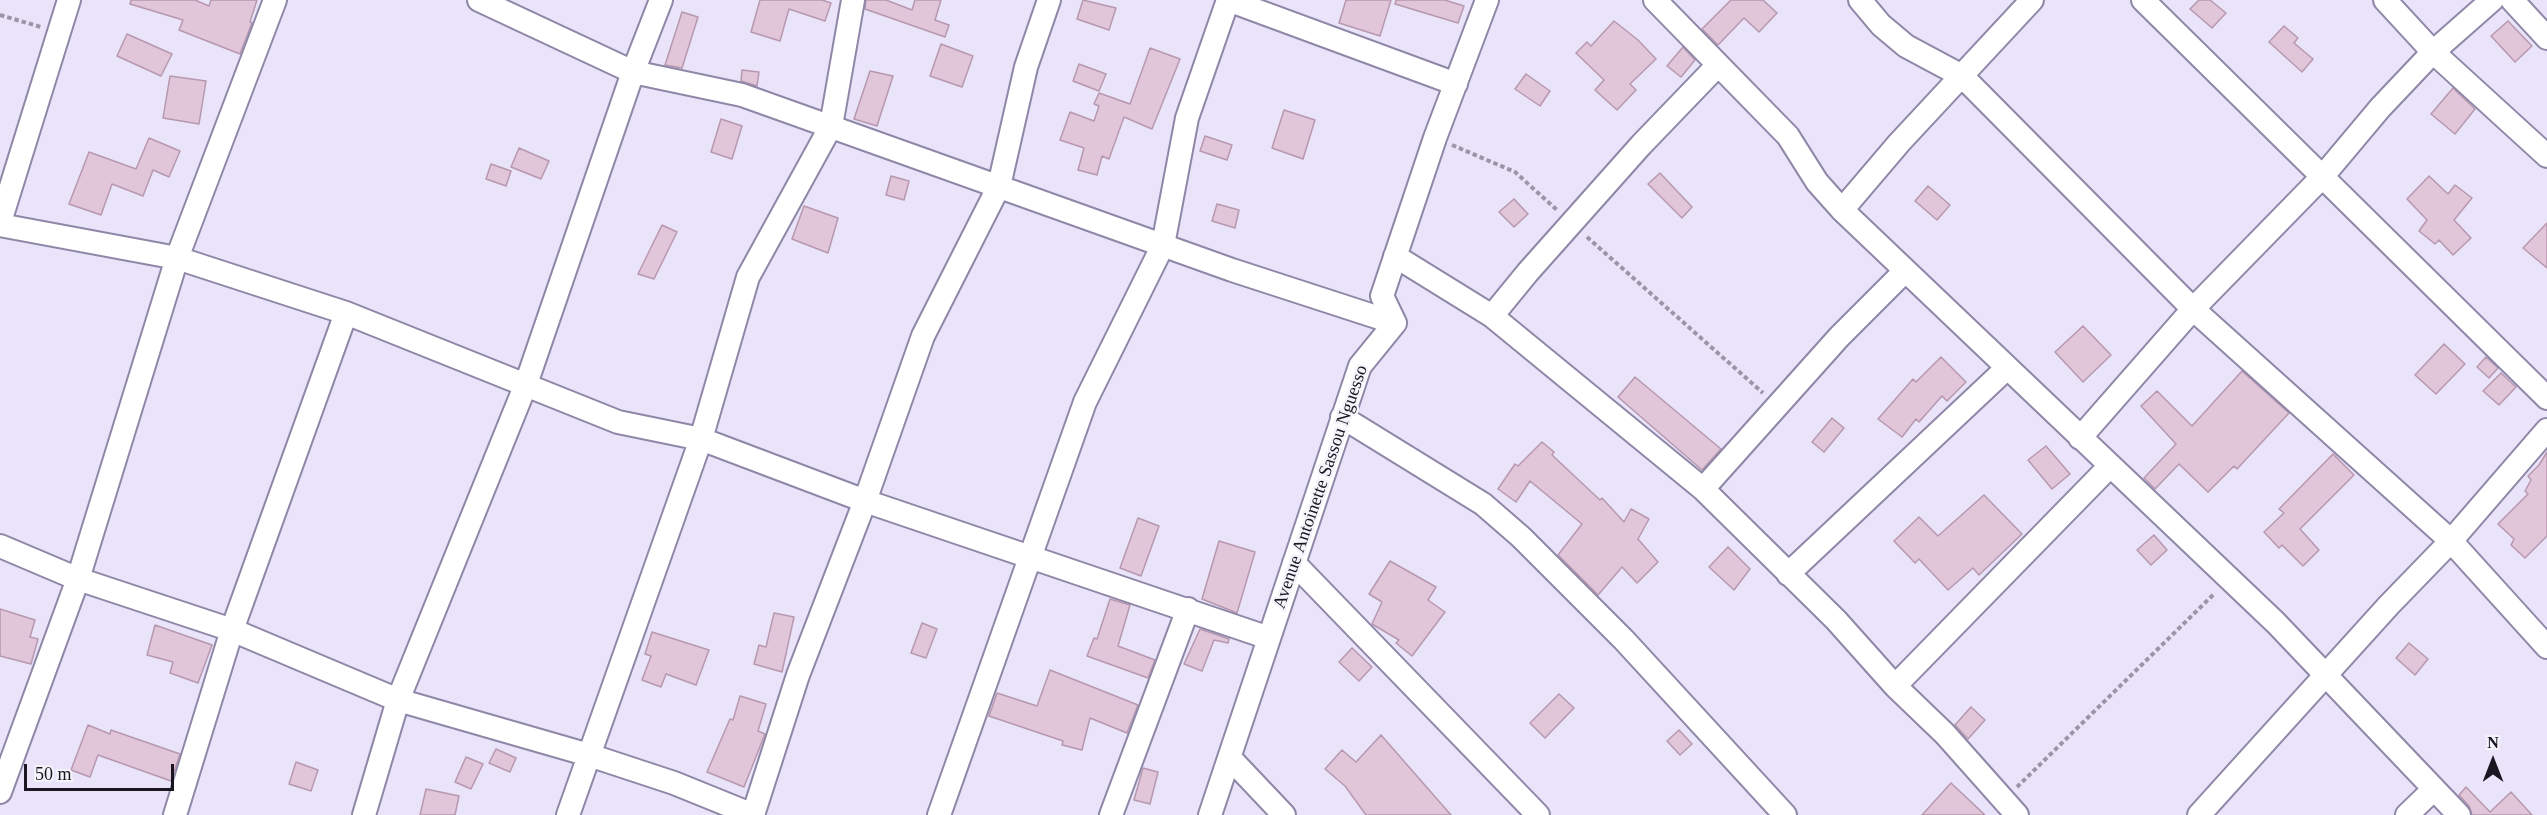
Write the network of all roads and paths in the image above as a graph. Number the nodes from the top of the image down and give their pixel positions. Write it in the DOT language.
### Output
graph roads {
  1 [pos="69,0"];
  2 [pos="275,0"];
  3 [pos="479,0"];
  4 [pos="661,0"];
  5 [pos="853,0"];
  6 [pos="1049,0"];
  7 [pos="1228,0"];
  8 [pos="1487,0"];
  9 [pos="1655,0"];
  10 [pos="1860,0"];
  11 [pos="2032,0"];
  12 [pos="2143,0"];
  13 [pos="2385,0"];
  14 [pos="2492,0"];
  15 [pos="2512,0"];
  16 [pos="0,15"];
  17 [pos="59,32"];
  18 [pos="2547,38"];
  19 [pos="2433,52"];
  20 [pos="1718,66"];
  21 [pos="633,72"];
  22 [pos="1962,76"];
  23 [pos="1456,84"];
  24 [pos="831,126"];
  25 [pos="1435,138"];
  26 [pos="2547,156"];
  27 [pos="2323,176"];
  28 [pos="999,186"];
  29 [pos="1842,210"];
  30 [pos="1571,223"];
  31 [pos="0,224"];
  32 [pos="1163,245"];
  33 [pos="1395,256"];
  34 [pos="177,258"];
  35 [pos="1905,271"];
  36 [pos="2193,309"];
  37 [pos="345,313"];
  38 [pos="1492,316"];
  39 [pos="1395,323"];
  40 [pos="2007,368"];
  41 [pos="526,384"];
  42 [pos="2547,398"];
  43 [pos="1777,405"];
  44 [pos="1342,417"];
  45 [pos="2547,430"];
  46 [pos="2080,438"];
  47 [pos="701,439"];
  48 [pos="2110,466"];
  49 [pos="1703,489"];
  50 [pos="865,501"];
  51 [pos="2451,541"];
  52 [pos="0,546"];
  53 [pos="1032,555"];
  54 [pos="1294,563"];
  55 [pos="1788,574"];
  56 [pos="78,579"];
  57 [pos="2229,580"];
  58 [pos="1188,609"];
  59 [pos="231,630"];
  60 [pos="1269,638"];
  61 [pos="2547,647"];
  62 [pos="2328,675"];
  63 [pos="1894,686"];
  64 [pos="398,700"];
  65 [pos="589,755"];
  66 [pos="1230,758"];
  67 [pos="2434,789"];
  68 [pos="0,792"];
  69 [pos="2011,808"];
  70 [pos="175,815"];
  71 [pos="364,815"];
  72 [pos="568,815"];
  73 [pos="753,815"];
  74 [pos="939,815"];
  75 [pos="1111,815"];
  76 [pos="1210,815"];
  77 [pos="1284,815"];
  78 [pos="1538,815"];
  79 [pos="1785,815"];
  80 [pos="2199,815"];
  81 [pos="2407,815"];
  82 [pos="2459,815"];
  1 -- 17 [label="street"];
  2 -- 34 [label="street"];
  3 -- 21 [label="street"];
  4 -- 21 [label="street"];
  5 -- 24 [label="street"];
  6 -- 28 [label="street"];
  7 -- 23 [label="street"];
  7 -- 32 [label="street"];
  8 -- 23 [label="street"];
  9 -- 20 [label="street"];
  10 -- 22 [label="street"];
  11 -- 22 [label="street"];
  12 -- 27 [label="street"];
  13 -- 19 [label="street"];
  14 -- 19 [label="street"];
  15 -- 18 [label="street"];
  16 -- 17 [label="path"];
  17 -- 31 [label="street"];
  19 -- 26 [label="street"];
  19 -- 27 [label="street"];
  20 -- 29 [label="street"];
  20 -- 30 [label="street"];
  21 -- 24 [label="street"];
  21 -- 41 [label="street"];
  22 -- 29 [label="street"];
  22 -- 36 [label="street"];
  23 -- 25 [label="street"];
  24 -- 28 [label="street"];
  24 -- 47 [label="street"];
  25 -- 30 [label="path"];
  25 -- 33 [label="street"];
  27 -- 36 [label="street"];
  27 -- 42 [label="street"];
  28 -- 32 [label="street"];
  28 -- 50 [label="street"];
  29 -- 35 [label="street"];
  30 -- 38 [label="street"];
  30 -- 43 [label="path"];
  31 -- 34 [label="street"];
  32 -- 39 [label="street"];
  32 -- 53 [label="street"];
  33 -- 38 [label="street"];
  33 -- 39 [label="street"];
  34 -- 37 [label="street"];
  34 -- 56 [label="street"];
  35 -- 40 [label="street"];
  35 -- 43 [label="street"];
  36 -- 46 [label="street"];
  36 -- 51 [label="street"];
  37 -- 41 [label="street"];
  37 -- 59 [label="street"];
  38 -- 49 [label="street"];
  39 -- 44 [label="street, Avenue Antoinette Sassou Nguesso"];
  40 -- 46 [label="street"];
  40 -- 55 [label="street"];
  41 -- 47 [label="street"];
  41 -- 64 [label="street"];
  43 -- 49 [label="street"];
  44 -- 54 [label="street, Avenue Antoinette Sassou Nguesso"];
  44 -- 79 [label="street"];
  45 -- 51 [label="street"];
  46 -- 48 [label="street"];
  47 -- 50 [label="street"];
  47 -- 65 [label="street"];
  48 -- 57 [label="street"];
  48 -- 63 [label="street"];
  49 -- 55 [label="street"];
  50 -- 53 [label="street"];
  50 -- 73 [label="street"];
  51 -- 61 [label="street"];
  51 -- 62 [label="street"];
  52 -- 56 [label="street"];
  53 -- 58 [label="street"];
  53 -- 74 [label="street"];
  54 -- 60 [label="street, Avenue Antoinette Sassou Nguesso"];
  54 -- 78 [label="street"];
  55 -- 63 [label="street"];
  56 -- 59 [label="street"];
  56 -- 68 [label="street"];
  57 -- 62 [label="street"];
  57 -- 69 [label="path"];
  58 -- 60 [label="street"];
  58 -- 75 [label="street"];
  59 -- 64 [label="street"];
  59 -- 70 [label="street"];
  60 -- 66 [label="street, Avenue Antoinette Sassou Nguesso"];
  62 -- 67 [label="street"];
  62 -- 80 [label="street"];
  63 -- 69 [label="street"];
  64 -- 65 [label="street"];
  64 -- 71 [label="street"];
  65 -- 72 [label="street"];
  65 -- 73 [label="street"];
  66 -- 76 [label="street, Avenue Antoinette Sassou Nguesso"];
  66 -- 77 [label="street"];
  67 -- 81 [label="street"];
  67 -- 82 [label="street"];
}
